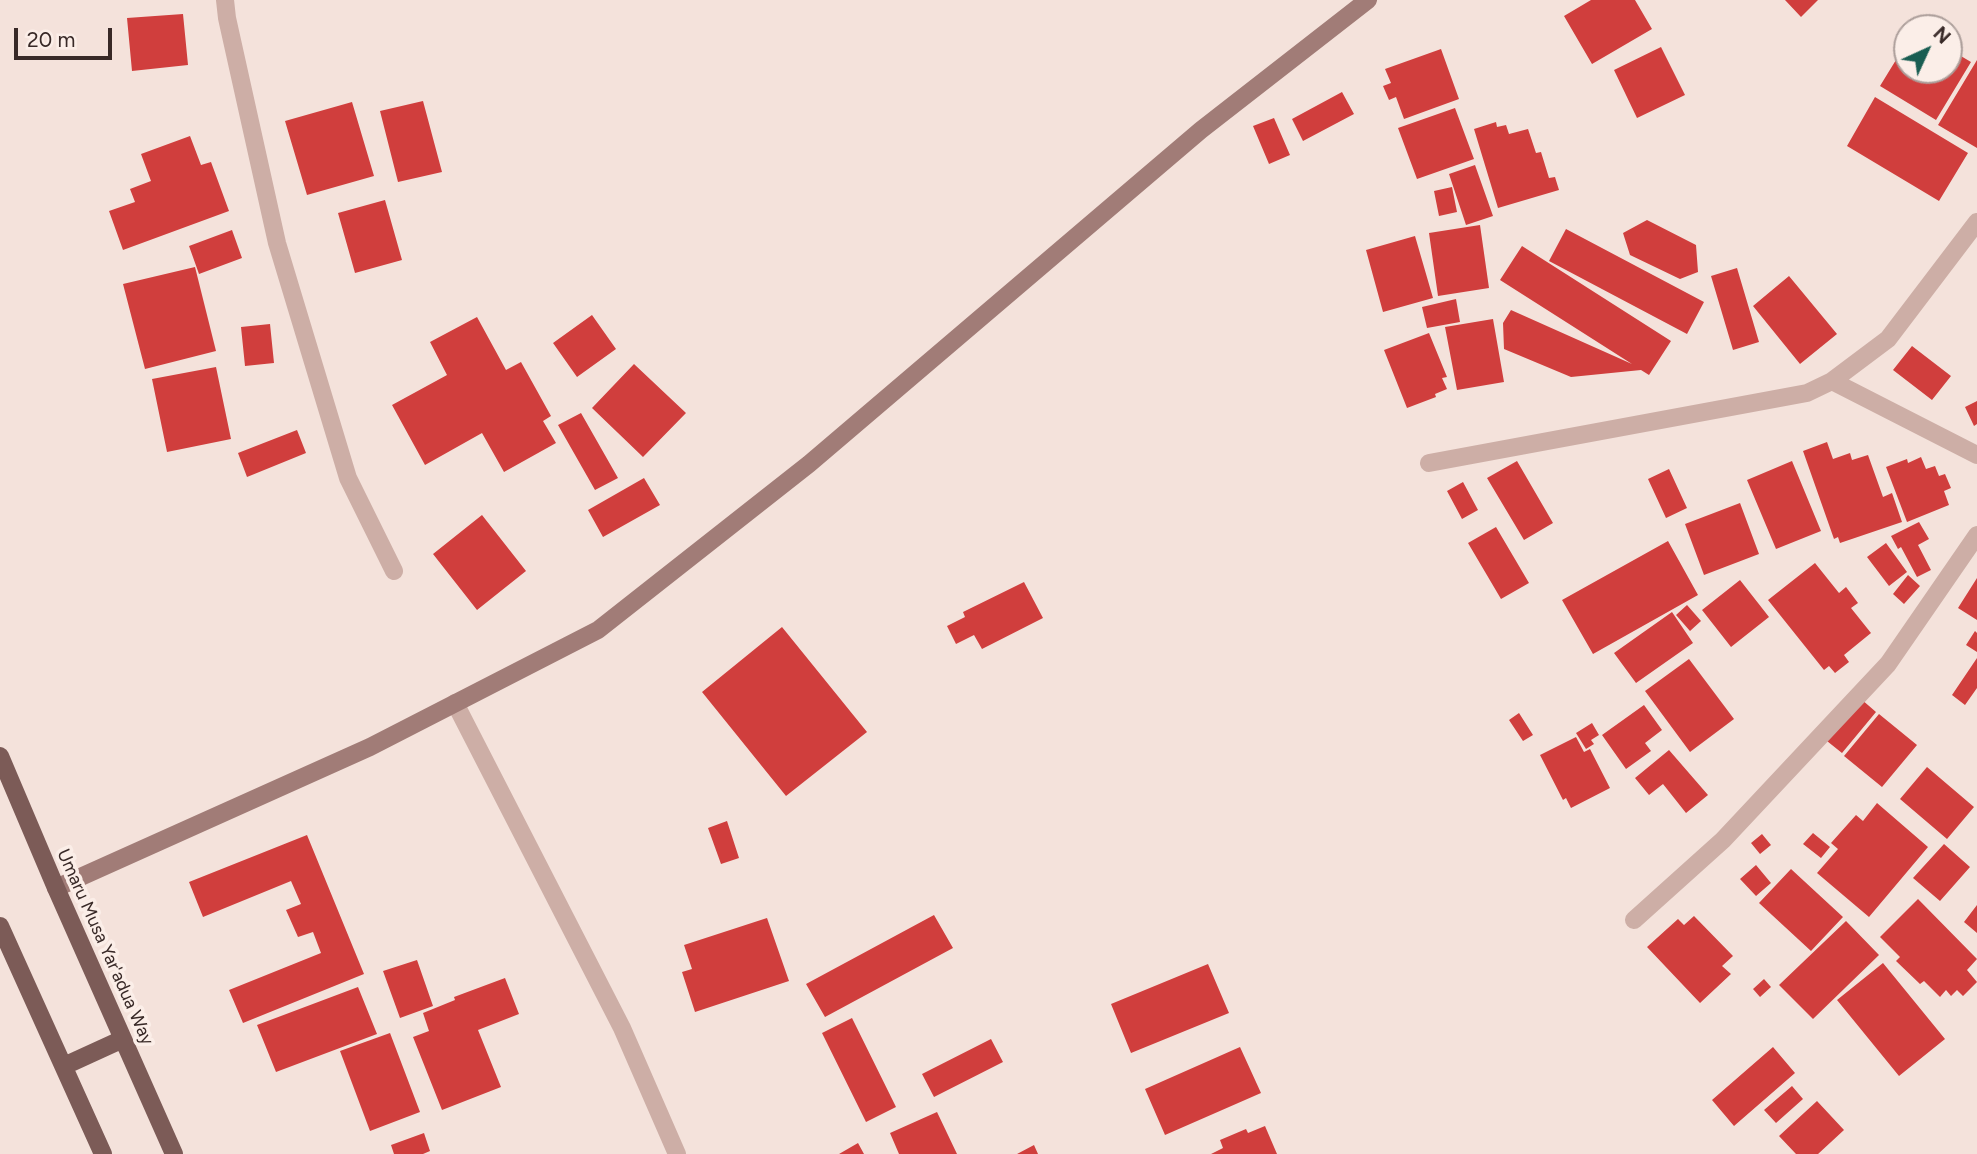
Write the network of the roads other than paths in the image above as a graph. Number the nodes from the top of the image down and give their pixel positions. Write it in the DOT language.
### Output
graph roads {
  1 [pos="225,0"];
  2 [pos="1368,0"];
  3 [pos="1977,222"];
  4 [pos="1832,381"];
  5 [pos="1977,455"];
  6 [pos="1429,463"];
  7 [pos="1977,535"];
  8 [pos="394,571"];
  9 [pos="455,704"];
  10 [pos="0,756"];
  11 [pos="56,888"];
  12 [pos="1634,920"];
  13 [pos="0,926"];
  14 [pos="6,955"];
  15 [pos="123,1039"];
  16 [pos="64,1066"];
  17 [pos="103,1154"];
  18 [pos="174,1154"];
  19 [pos="677,1154"];
  1 -- 8 [label="street"];
  2 -- 9 [label="street"];
  3 -- 4 [label="street"];
  4 -- 5 [label="street"];
  4 -- 6 [label="street"];
  7 -- 12 [label="street"];
  9 -- 11 [label="street"];
  9 -- 19 [label="street"];
  10 -- 11 [label="main road, Umaru Musa Yar'adua Way"];
  11 -- 15 [label="main road, Umaru Musa Yar'adua Way"];
  13 -- 14 [label="main road"];
  14 -- 16 [label="main road"];
  15 -- 16 [label="main road"];
  15 -- 18 [label="main road, Umaru Musa Yar'adua Way"];
  16 -- 17 [label="main road"];
}
